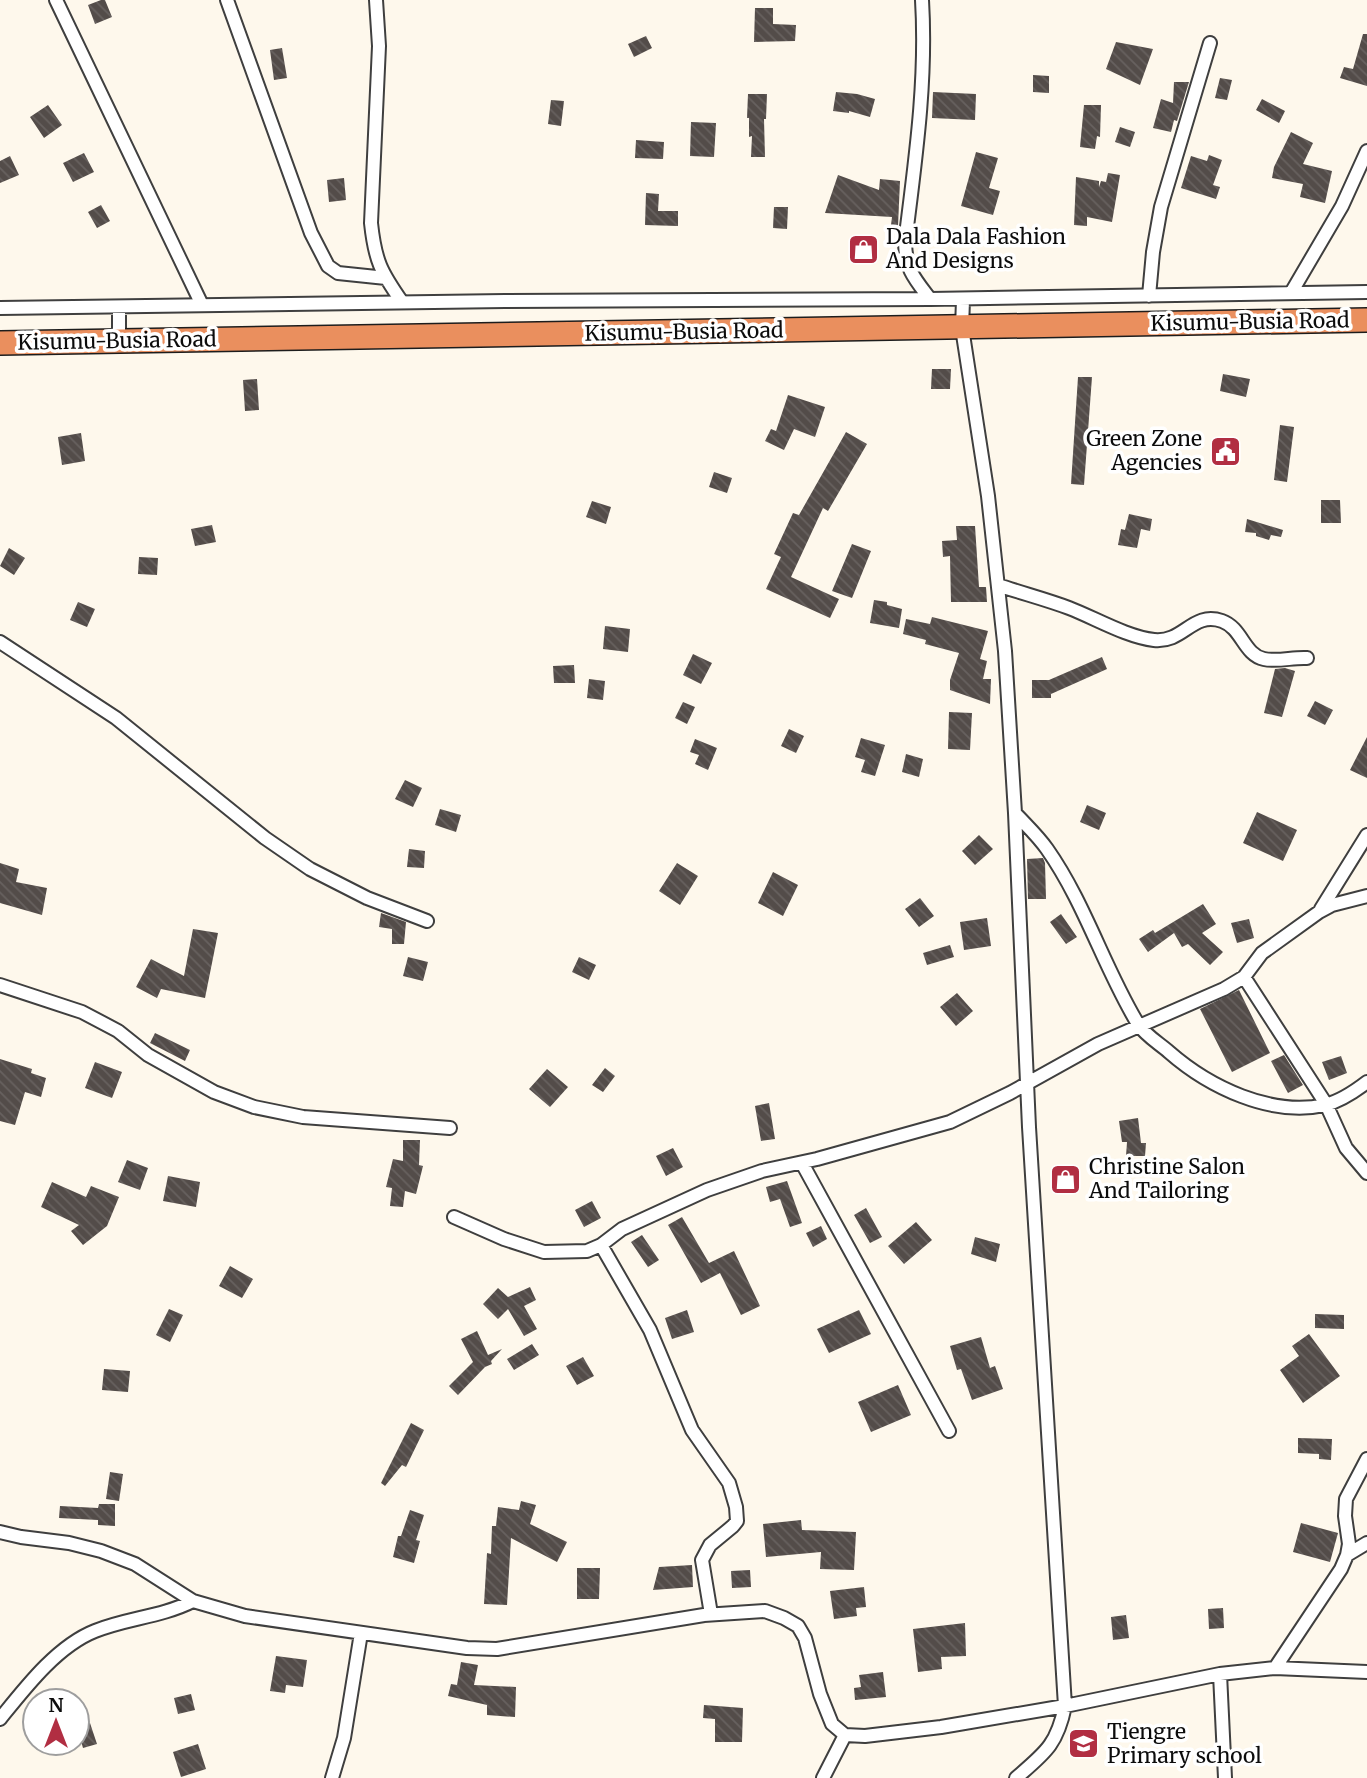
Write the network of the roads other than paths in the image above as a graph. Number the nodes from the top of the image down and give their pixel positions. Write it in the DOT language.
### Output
graph roads {
  1 [pos="56,0"];
  2 [pos="227,0"];
  3 [pos="376,0"];
  4 [pos="922,0"];
  5 [pos="1210,43"];
  6 [pos="1367,151"];
  7 [pos="386,278"];
  8 [pos="1367,292"];
  9 [pos="1291,293"];
  10 [pos="1149,296"];
  11 [pos="930,299"];
  12 [pos="962,300"];
  13 [pos="402,302"];
  14 [pos="202,305"];
  15 [pos="119,307"];
  16 [pos="0,308"];
  17 [pos="1367,320"];
  18 [pos="962,328"];
  19 [pos="118,340"];
  20 [pos="0,343"];
  21 [pos="998,585"];
  22 [pos="0,642"];
  23 [pos="1307,658"];
  24 [pos="1015,813"];
  25 [pos="1367,835"];
  26 [pos="1367,896"];
  27 [pos="1319,912"];
  28 [pos="426,921"];
  29 [pos="1244,977"];
  30 [pos="0,985"];
  31 [pos="1139,1026"];
  32 [pos="1367,1082"];
  33 [pos="1027,1083"];
  34 [pos="1326,1104"];
  35 [pos="450,1128"];
  36 [pos="802,1163"];
  37 [pos="1367,1173"];
  38 [pos="454,1217"];
  39 [pos="601,1245"];
  40 [pos="949,1431"];
  41 [pos="1367,1459"];
  42 [pos="0,1532"];
  43 [pos="1367,1542"];
  44 [pos="1347,1555"];
  45 [pos="193,1601"];
  46 [pos="710,1614"];
  47 [pos="361,1633"];
  48 [pos="1275,1668"];
  49 [pos="1367,1672"];
  50 [pos="1220,1674"];
  51 [pos="1065,1706"];
  52 [pos="0,1719"];
  53 [pos="845,1735"];
  54 [pos="332,1778"];
  55 [pos="823,1778"];
  56 [pos="1016,1778"];
  57 [pos="1225,1778"];
  1 -- 14 [label="street"];
  2 -- 7 [label="street"];
  3 -- 7 [label="street"];
  4 -- 11 [label="street"];
  5 -- 10 [label="street"];
  6 -- 9 [label="street"];
  7 -- 13 [label="street"];
  8 -- 9 [label="street"];
  9 -- 10 [label="street"];
  10 -- 12 [label="street"];
  11 -- 12 [label="street"];
  11 -- 13 [label="street"];
  12 -- 18 [label="street"];
  13 -- 14 [label="street"];
  14 -- 15 [label="street"];
  15 -- 16 [label="street"];
  15 -- 19 [label="street"];
  17 -- 18 [label="highway, Kisumu-Busia Road"];
  18 -- 19 [label="highway, Kisumu-Busia Road"];
  18 -- 21 [label="street"];
  19 -- 20 [label="highway, Kisumu-Busia Road"];
  21 -- 23 [label="street"];
  21 -- 24 [label="street"];
  22 -- 28 [label="street"];
  24 -- 31 [label="street"];
  24 -- 33 [label="street"];
  25 -- 27 [label="street"];
  26 -- 27 [label="street"];
  27 -- 29 [label="street"];
  29 -- 31 [label="street"];
  29 -- 34 [label="street"];
  30 -- 35 [label="street"];
  31 -- 33 [label="street"];
  31 -- 34 [label="street"];
  32 -- 34 [label="street"];
  33 -- 36 [label="street"];
  33 -- 51 [label="street"];
  34 -- 37 [label="street"];
  36 -- 39 [label="street"];
  36 -- 40 [label="street"];
  38 -- 39 [label="street"];
  39 -- 46 [label="street"];
  41 -- 44 [label="street"];
  42 -- 45 [label="street"];
  43 -- 44 [label="street"];
  44 -- 48 [label="street"];
  45 -- 47 [label="street"];
  45 -- 52 [label="street"];
  46 -- 47 [label="street"];
  46 -- 53 [label="street"];
  47 -- 54 [label="street"];
  48 -- 49 [label="street"];
  48 -- 50 [label="street"];
  50 -- 51 [label="street"];
  50 -- 57 [label="street"];
  51 -- 53 [label="street"];
  51 -- 56 [label="street"];
  53 -- 55 [label="street"];
}
